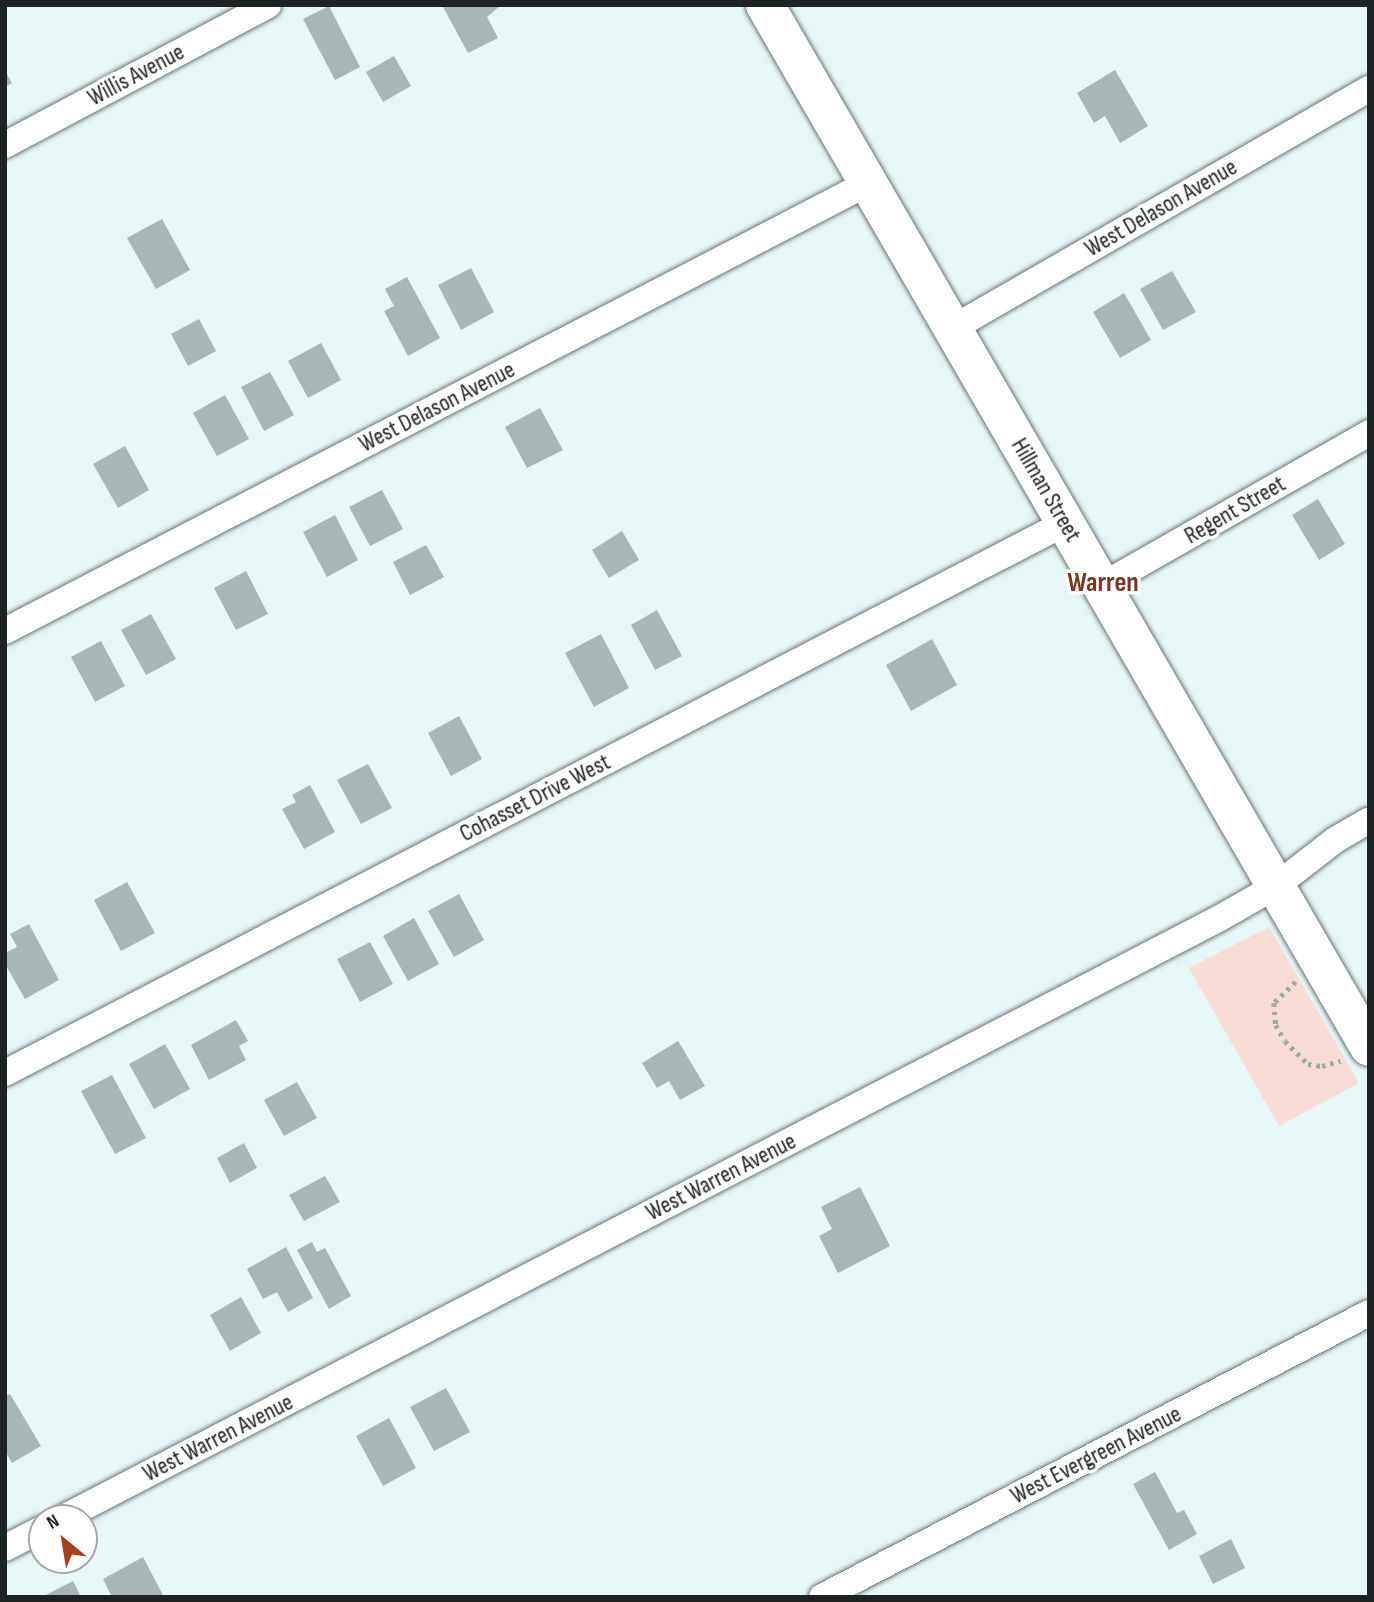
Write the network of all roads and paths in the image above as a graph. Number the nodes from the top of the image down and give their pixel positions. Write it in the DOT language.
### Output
graph roads {
  1 [pos="268,5"];
  2 [pos="765,5"];
  3 [pos="1369,89"];
  4 [pos="5,145"];
  5 [pos="868,183"];
  6 [pos="953,328"];
  7 [pos="1369,433"];
  8 [pos="1065,523"];
  9 [pos="1101,586"];
  10 [pos="5,631"];
  11 [pos="1369,820"];
  12 [pos="1276,886"];
  13 [pos="1299,979"];
  14 [pos="1357,1053"];
  15 [pos="5,1073"];
  16 [pos="1369,1313"];
  17 [pos="90,1504"];
  18 [pos="28,1536"];
  19 [pos="5,1548"];
  20 [pos="822,1597"];
  1 -- 4 [label="street, Willis Avenue"];
  2 -- 5 [label="street, Hillman Street"];
  3 -- 6 [label="street, West Delason Avenue"];
  5 -- 6 [label="street, Hillman Street"];
  5 -- 10 [label="street, West Delason Avenue"];
  6 -- 8 [label="street, Hillman Street"];
  7 -- 9 [label="street, Regent Street"];
  8 -- 9 [label="street, Hillman Street"];
  8 -- 15 [label="street, Cohasset Drive West"];
  9 -- 12 [label="street, Hillman Street"];
  11 -- 12 [label="street, West Warren Avenue"];
  12 -- 14 [label="street, Hillman Street"];
  12 -- 17 [label="street, West Warren Avenue"];
  13 -- 14 [label="path"];
  16 -- 20 [label="street, West Evergreen Avenue"];
  18 -- 19 [label="street"];
}
